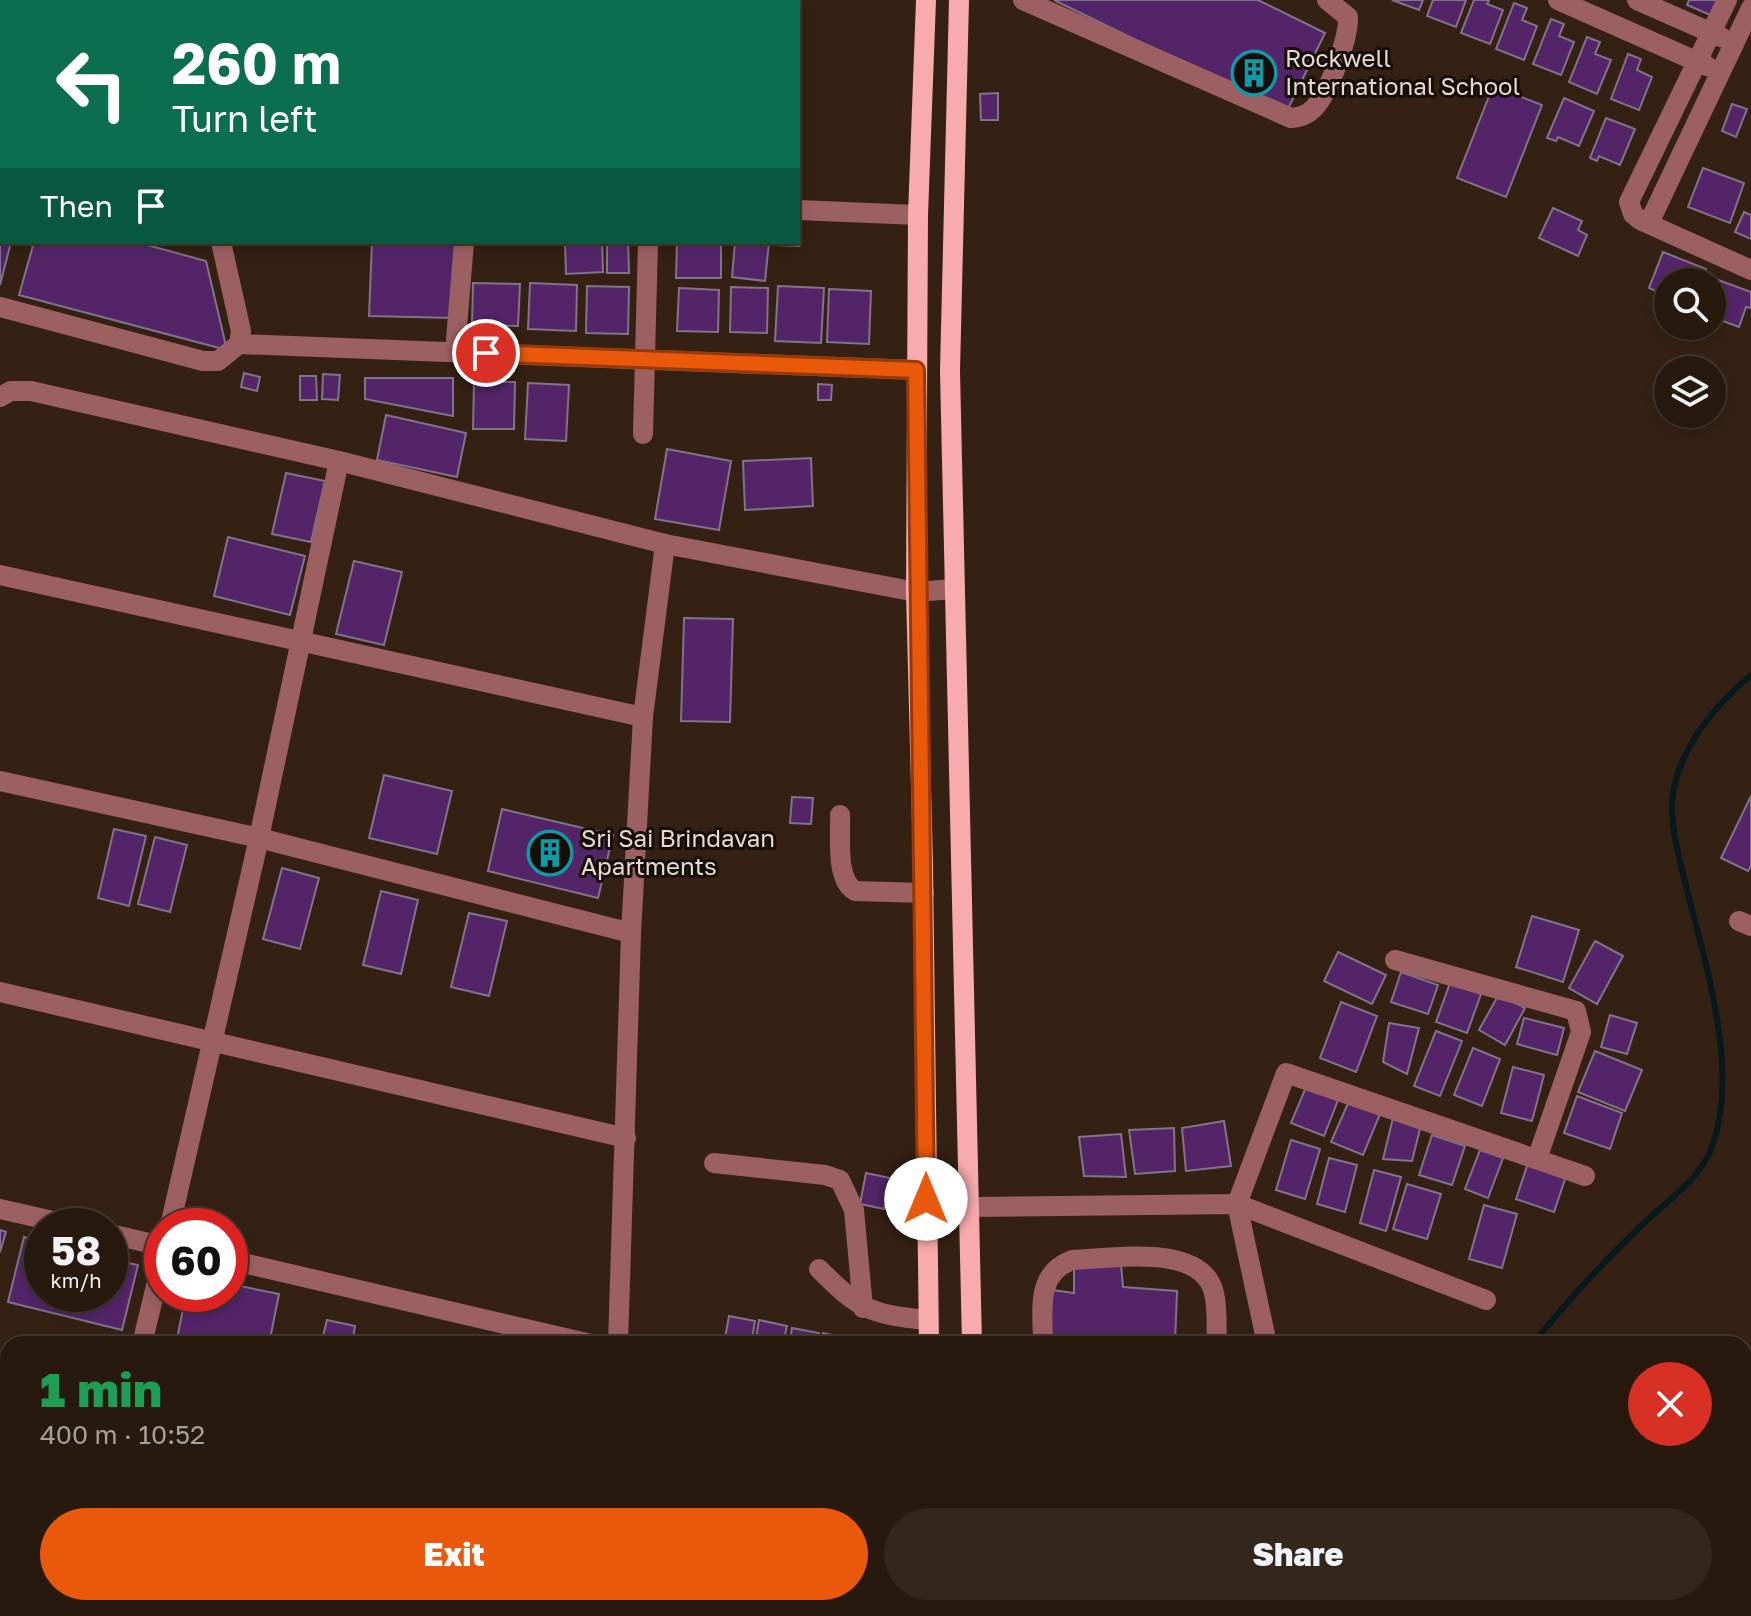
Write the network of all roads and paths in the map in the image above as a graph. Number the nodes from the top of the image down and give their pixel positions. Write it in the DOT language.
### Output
graph roads {
  1 [pos="926,0"];
  2 [pos="959,0"];
  3 [pos="1023,0"];
  4 [pos="1327,0"];
  5 [pos="1558,0"];
  6 [pos="1637,0"];
  7 [pos="1727,0"];
  8 [pos="1751,8"];
  9 [pos="1711,33"];
  10 [pos="1735,44"];
  11 [pos="1698,62"];
  12 [pos="1722,73"];
  13 [pos="800,210"];
  14 [pos="918,215"];
  15 [pos="1649,223"];
  16 [pos="464,244"];
  17 [pos="648,244"];
  18 [pos="222,245"];
  19 [pos="1751,270"];
  20 [pos="0,307"];
  21 [pos="239,344"];
  22 [pos="455,352"];
  23 [pos="645,357"];
  24 [pos="916,370"];
  25 [pos="0,397"];
  26 [pos="643,434"];
  27 [pos="339,461"];
  28 [pos="665,544"];
  29 [pos="0,575"];
  30 [pos="954,589"];
  31 [pos="916,592"];
  32 [pos="300,640"];
  33 [pos="643,717"];
  34 [pos="0,781"];
  35 [pos="840,815"];
  36 [pos="259,838"];
  37 [pos="924,893"];
  38 [pos="961,927"];
  39 [pos="924,929"];
  40 [pos="631,933"];
  41 [pos="1395,960"];
  42 [pos="0,992"];
  43 [pos="210,1044"];
  44 [pos="626,1138"];
  45 [pos="1537,1159"];
  46 [pos="714,1163"];
  47 [pos="1585,1176"];
  48 [pos="1237,1204"];
  49 [pos="970,1207"];
  50 [pos="174,1208"];
  51 [pos="0,1209"];
  52 [pos="24,1214"];
  53 [pos="248,1264"];
  54 [pos="819,1269"];
  55 [pos="1486,1300"];
  56 [pos="863,1308"];
  57 [pos="150,1312"];
  58 [pos="926,1320"];
  59 [pos="144,1336"];
  60 [pos="557,1336"];
  61 [pos="618,1336"];
  62 [pos="928,1336"];
  63 [pos="972,1336"];
  64 [pos="1043,1336"];
  65 [pos="1217,1336"];
  66 [pos="1265,1336"];
  1 -- 14 [label="main road"];
  2 -- 30 [label="main road"];
  3 -- 4 [label="street"];
  5 -- 11 [label="street"];
  6 -- 9 [label="street"];
  7 -- 9 [label="street"];
  8 -- 10 [label="street"];
  9 -- 10 [label="street"];
  9 -- 11 [label="street"];
  10 -- 12 [label="street"];
  11 -- 12 [label="street"];
  11 -- 15 [label="street"];
  12 -- 15 [label="street"];
  13 -- 14 [label="street"];
  14 -- 24 [label="main road"];
  15 -- 19 [label="street"];
  16 -- 22 [label="street"];
  17 -- 23 [label="street"];
  18 -- 21 [label="street"];
  20 -- 21 [label="street"];
  21 -- 22 [label="street"];
  22 -- 23 [label="street"];
  23 -- 24 [label="street"];
  23 -- 26 [label="street"];
  24 -- 31 [label="main road"];
  25 -- 27 [label="street"];
  27 -- 28 [label="street"];
  27 -- 32 [label="street"];
  28 -- 31 [label="street"];
  28 -- 33 [label="street"];
  29 -- 32 [label="street"];
  30 -- 31 [label="street"];
  30 -- 38 [label="main road"];
  31 -- 37 [label="main road"];
  32 -- 33 [label="street"];
  32 -- 36 [label="street"];
  33 -- 40 [label="street"];
  34 -- 36 [label="street"];
  35 -- 37 [label="street"];
  36 -- 40 [label="street"];
  36 -- 43 [label="street"];
  37 -- 39 [label="main road"];
  38 -- 39 [label="main road"];
  38 -- 49 [label="main road"];
  39 -- 58 [label="main road"];
  40 -- 44 [label="street"];
  41 -- 45 [label="street"];
  42 -- 43 [label="street"];
  43 -- 44 [label="street"];
  43 -- 50 [label="street"];
  44 -- 61 [label="street"];
  45 -- 47 [label="street"];
  45 -- 48 [label="street"];
  46 -- 56 [label="street"];
  48 -- 49 [label="street"];
  48 -- 55 [label="street"];
  48 -- 66 [label="street"];
  49 -- 63 [label="main road"];
  51 -- 52 [label="street"];
  53 -- 60 [label="street"];
  54 -- 56 [label="street"];
  56 -- 58 [label="street"];
  57 -- 59 [label="street"];
  58 -- 62 [label="main road"];
  64 -- 65 [label="street"];
}
